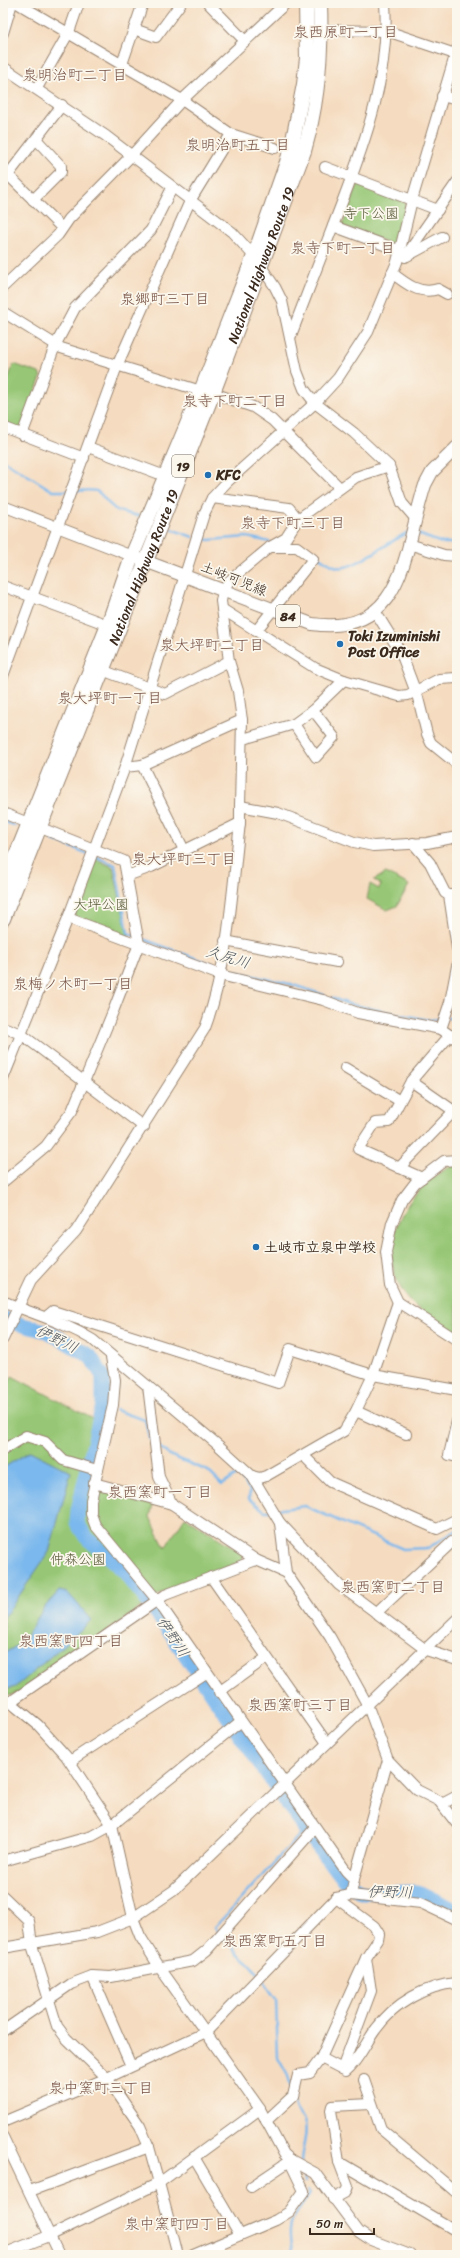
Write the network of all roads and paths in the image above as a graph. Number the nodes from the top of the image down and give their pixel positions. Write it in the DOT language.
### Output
graph roads {
  1 [pos="12,3"];
  2 [pos="17,3"];
  3 [pos="80,3"];
  4 [pos="143,3"];
  5 [pos="181,3"];
  6 [pos="208,3"];
  7 [pos="286,3"];
  8 [pos="306,3"];
  9 [pos="320,3"];
  10 [pos="385,3"];
  11 [pos="134,29"];
  12 [pos="321,30"];
  13 [pos="387,31"];
  14 [pos="69,32"];
  15 [pos="3,33"];
  16 [pos="244,42"];
  17 [pos="456,51"];
  18 [pos="122,64"];
  19 [pos="3,66"];
  20 [pos="37,88"];
  21 [pos="442,96"];
  22 [pos="182,100"];
  23 [pos="457,100"];
  24 [pos="62,105"];
  25 [pos="231,134"];
  26 [pos="36,139"];
  27 [pos="275,148"];
  28 [pos="132,156"];
  29 [pos="325,167"];
  30 [pos="5,172"];
  31 [pos="352,177"];
  32 [pos="457,182"];
  33 [pos="172,188"];
  34 [pos="33,200"];
  35 [pos="412,200"];
  36 [pos="190,201"];
  37 [pos="438,210"];
  38 [pos="334,226"];
  39 [pos="62,228"];
  40 [pos="442,237"];
  41 [pos="400,256"];
  42 [pos="258,261"];
  43 [pos="392,273"];
  44 [pos="3,287"];
  45 [pos="447,294"];
  46 [pos="3,312"];
  47 [pos="290,338"];
  48 [pos="55,346"];
  49 [pos="117,366"];
  50 [pos="207,392"];
  51 [pos="315,404"];
  52 [pos="3,427"];
  53 [pos="282,431"];
  54 [pos="22,435"];
  55 [pos="88,447"];
  56 [pos="457,447"];
  57 [pos="84,458"];
  58 [pos="389,466"];
  59 [pos="164,476"];
  60 [pos="340,488"];
  61 [pos="212,498"];
  62 [pos="3,506"];
  63 [pos="298,519"];
  64 [pos="414,522"];
  65 [pos="58,528"];
  66 [pos="410,542"];
  67 [pos="270,547"];
  68 [pos="457,556"];
  69 [pos="139,558"];
  70 [pos="185,574"];
  71 [pos="3,586"];
  72 [pos="223,591"];
  73 [pos="32,597"];
  74 [pos="222,609"];
  75 [pos="273,610"];
  76 [pos="375,611"];
  77 [pos="108,625"];
  78 [pos="256,631"];
  79 [pos="229,661"];
  80 [pos="102,670"];
  81 [pos="3,676"];
  82 [pos="457,678"];
  83 [pos="344,680"];
  84 [pos="149,688"];
  85 [pos="415,690"];
  86 [pos="313,710"];
  87 [pos="242,720"];
  88 [pos="294,724"];
  89 [pos="243,739"];
  90 [pos="457,764"];
  91 [pos="142,765"];
  92 [pos="125,766"];
  93 [pos="240,806"];
  94 [pos="3,813"];
  95 [pos="240,822"];
  96 [pos="34,825"];
  97 [pos="457,837"];
  98 [pos="413,843"];
  99 [pos="94,847"];
  100 [pos="184,850"];
  101 [pos="127,876"];
  102 [pos="3,888"];
  103 [pos="453,895"];
  104 [pos="68,918"];
  105 [pos="3,919"];
  106 [pos="225,941"];
  107 [pos="139,944"];
  108 [pos="457,948"];
  109 [pos="337,962"];
  110 [pos="457,966"];
  111 [pos="220,976"];
  112 [pos="443,1022"];
  113 [pos="3,1027"];
  114 [pos="21,1034"];
  115 [pos="453,1038"];
  116 [pos="345,1068"];
  117 [pos="3,1079"];
  118 [pos="412,1081"];
  119 [pos="84,1082"];
  120 [pos="400,1101"];
  121 [pos="144,1127"];
  122 [pos="457,1160"];
  123 [pos="399,1168"];
  124 [pos="422,1178"];
  125 [pos="3,1182"];
  126 [pos="3,1301"];
  127 [pos="398,1302"];
  128 [pos="17,1312"];
  129 [pos="47,1316"];
  130 [pos="3,1339"];
  131 [pos="457,1340"];
  132 [pos="111,1357"];
  133 [pos="373,1375"];
  134 [pos="148,1386"];
  135 [pos="457,1390"];
  136 [pos="356,1411"];
  137 [pos="457,1421"];
  138 [pos="406,1434"];
  139 [pos="3,1450"];
  140 [pos="303,1455"];
  141 [pos="457,1457"];
  142 [pos="97,1470"];
  143 [pos="252,1476"];
  144 [pos="94,1483"];
  145 [pos="172,1504"];
  146 [pos="277,1519"];
  147 [pos="457,1519"];
  148 [pos="457,1540"];
  149 [pos="256,1560"];
  150 [pos="286,1573"];
  151 [pos="211,1577"];
  152 [pos="157,1600"];
  153 [pos="376,1613"];
  154 [pos="457,1619"];
  155 [pos="426,1650"];
  156 [pos="266,1658"];
  157 [pos="457,1660"];
  158 [pos="206,1673"];
  159 [pos="219,1692"];
  160 [pos="7,1700"];
  161 [pos="367,1704"];
  162 [pos="240,1722"];
  163 [pos="326,1743"];
  164 [pos="388,1760"];
  165 [pos="70,1761"];
  166 [pos="285,1785"];
  167 [pos="457,1796"];
  168 [pos="442,1804"];
  169 [pos="457,1824"];
  170 [pos="112,1825"];
  171 [pos="315,1828"];
  172 [pos="3,1861"];
  173 [pos="354,1879"];
  174 [pos="351,1895"];
  175 [pos="3,1896"];
  176 [pos="336,1898"];
  177 [pos="133,1918"];
  178 [pos="457,1920"];
  179 [pos="32,1945"];
  180 [pos="3,1948"];
  181 [pos="366,1958"];
  182 [pos="160,1968"];
  183 [pos="92,1976"];
  184 [pos="457,1983"];
  185 [pos="48,2000"];
  186 [pos="3,2031"];
  187 [pos="206,2032"];
  188 [pos="321,2058"];
  189 [pos="131,2066"];
  190 [pos="342,2069"];
  191 [pos="107,2078"];
  192 [pos="364,2080"];
  193 [pos="371,2104"];
  194 [pos="260,2109"];
  195 [pos="266,2120"];
  196 [pos="3,2122"];
  197 [pos="3,2137"];
  198 [pos="149,2147"];
  199 [pos="194,2157"];
  200 [pos="339,2162"];
  201 [pos="297,2163"];
  202 [pos="159,2183"];
  203 [pos="251,2187"];
  204 [pos="30,2191"];
  205 [pos="457,2193"];
  206 [pos="334,2199"];
  207 [pos="457,2229"];
  208 [pos="51,2235"];
  209 [pos="240,2235"];
  210 [pos="3,2254"];
  211 [pos="59,2255"];
  212 [pos="178,2255"];
  213 [pos="193,2255"];
  214 [pos="410,2255"];
  1 -- 15 [label="street"];
  2 -- 14 [label="street"];
  3 -- 14 [label="street"];
  4 -- 11 [label="street"];
  5 -- 11 [label="street"];
  6 -- 16 [label="street"];
  7 -- 16 [label="street"];
  8 -- 42 [label="highway, National Highway Route 19 / 19"];
  9 -- 12 [label="highway, National Highway Route 19 / 19"];
  10 -- 13 [label="street"];
  11 -- 18 [label="street"];
  12 -- 13 [label="street"];
  12 -- 42 [label="highway, National Highway Route 19 / 19"];
  13 -- 17 [label="street"];
  13 -- 31 [label="street"];
  14 -- 18 [label="street"];
  14 -- 20 [label="street"];
  16 -- 22 [label="street"];
  17 -- 21 [label="street"];
  18 -- 22 [label="street"];
  19 -- 20 [label="street"];
  20 -- 24 [label="street"];
  21 -- 23 [label="street"];
  21 -- 35 [label="street"];
  22 -- 25 [label="street"];
  22 -- 28 [label="street"];
  24 -- 26 [label="street"];
  24 -- 28 [label="street"];
  25 -- 27 [label="street"];
  25 -- 36 [label="street"];
  26 -- 30 [label="street"];
  26 -- 34 [label="street"];
  28 -- 33 [label="street"];
  28 -- 39 [label="street"];
  29 -- 31 [label="street"];
  30 -- 34 [label="street"];
  31 -- 35 [label="street"];
  31 -- 38 [label="street"];
  32 -- 37 [label="street"];
  33 -- 36 [label="street"];
  33 -- 48 [label="street"];
  34 -- 39 [label="street"];
  35 -- 37 [label="street"];
  35 -- 41 [label="street"];
  36 -- 42 [label="street"];
  36 -- 49 [label="street"];
  37 -- 41 [label="street"];
  38 -- 41 [label="street"];
  38 -- 47 [label="street"];
  39 -- 44 [label="street"];
  40 -- 41 [label="street"];
  41 -- 43 [label="street"];
  42 -- 47 [label="street"];
  42 -- 50 [label="highway, National Highway Route 19 / 19"];
  43 -- 45 [label="street"];
  43 -- 51 [label="street"];
  46 -- 48 [label="street"];
  47 -- 51 [label="street"];
  48 -- 49 [label="street"];
  48 -- 54 [label="street"];
  49 -- 50 [label="street"];
  49 -- 55 [label="street"];
  50 -- 53 [label="street"];
  50 -- 59 [label="highway, National Highway Route 19 / 19"];
  50 -- 69 [label="highway, National Highway Route 19 / 19"];
  51 -- 53 [label="street"];
  51 -- 58 [label="street"];
  52 -- 54 [label="street"];
  53 -- 60 [label="street"];
  53 -- 61 [label="street"];
  54 -- 57 [label="street"];
  55 -- 57 [label="street"];
  55 -- 59 [label="street"];
  56 -- 64 [label="main road, 土岐可児線 / 84"];
  57 -- 65 [label="street"];
  58 -- 60 [label="street"];
  58 -- 64 [label="street"];
  59 -- 69 [label="highway, National Highway Route 19 / 19"];
  60 -- 63 [label="street"];
  61 -- 63 [label="street"];
  61 -- 70 [label="street"];
  62 -- 65 [label="street"];
  63 -- 67 [label="street"];
  64 -- 66 [label="main road, 土岐可児線 / 84"];
  65 -- 69 [label="street"];
  65 -- 73 [label="street"];
  66 -- 68 [label="street"];
  66 -- 76 [label="main road, 土岐可児線 / 84"];
  67 -- 72 [label="street"];
  67 -- 75 [label="street"];
  69 -- 70 [label="main road, 土岐可児線 / 84"];
  69 -- 77 [label="highway, National Highway Route 19 / 19"];
  69 -- 80 [label="highway, National Highway Route 19 / 19"];
  70 -- 72 [label="main road, 土岐可児線 / 84"];
  70 -- 84 [label="street"];
  71 -- 73 [label="street"];
  72 -- 74 [label="street"];
  72 -- 75 [label="main road, 土岐可児線 / 84"];
  73 -- 77 [label="street"];
  73 -- 81 [label="street"];
  74 -- 78 [label="street"];
  74 -- 79 [label="street"];
  75 -- 76 [label="main road, 土岐可児線 / 84"];
  75 -- 78 [label="street"];
  76 -- 85 [label="street"];
  77 -- 96 [label="highway, National Highway Route 19 / 19"];
  78 -- 83 [label="street"];
  79 -- 84 [label="street"];
  79 -- 87 [label="street"];
  80 -- 84 [label="street"];
  80 -- 96 [label="highway, National Highway Route 19 / 19"];
  82 -- 85 [label="street"];
  83 -- 85 [label="street"];
  83 -- 86 [label="street"];
  84 -- 92 [label="street"];
  85 -- 90 [label="street"];
  86 -- 88 [label="street"];
  86 -- 88 [label="street"];
  87 -- 89 [label="street"];
  87 -- 91 [label="street"];
  88 -- 89 [label="street"];
  89 -- 93 [label="street"];
  91 -- 92 [label="street"];
  91 -- 100 [label="street"];
  92 -- 99 [label="street"];
  93 -- 95 [label="street"];
  93 -- 98 [label="street"];
  94 -- 96 [label="street"];
  95 -- 100 [label="street"];
  95 -- 106 [label="street"];
  96 -- 99 [label="street"];
  96 -- 102 [label="highway, National Highway Route 19 / 19"];
  96 -- 105 [label="highway, National Highway Route 19 / 19"];
  97 -- 98 [label="street"];
  98 -- 103 [label="street"];
  99 -- 101 [label="street"];
  99 -- 104 [label="street"];
  100 -- 101 [label="street"];
  101 -- 107 [label="street"];
  103 -- 108 [label="street"];
  104 -- 107 [label="street"];
  104 -- 114 [label="street"];
  106 -- 109 [label="street"];
  106 -- 111 [label="street"];
  107 -- 111 [label="street"];
  107 -- 119 [label="street"];
  110 -- 112 [label="street"];
  111 -- 112 [label="street"];
  111 -- 121 [label="street"];
  112 -- 115 [label="street"];
  113 -- 114 [label="street"];
  114 -- 117 [label="street"];
  114 -- 119 [label="street"];
  115 -- 118 [label="street"];
  116 -- 120 [label="street"];
  118 -- 120 [label="street"];
  118 -- 123 [label="street"];
  119 -- 121 [label="street"];
  119 -- 125 [label="street"];
  120 -- 123 [label="street"];
  121 -- 128 [label="street"];
  122 -- 124 [label="street"];
  123 -- 124 [label="street"];
  124 -- 127 [label="street"];
  126 -- 128 [label="street"];
  127 -- 131 [label="street"];
  127 -- 133 [label="street"];
  128 -- 129 [label="street"];
  128 -- 130 [label="street"];
  129 -- 132 [label="street"];
  129 -- 133 [label="street"];
  132 -- 134 [label="street"];
  132 -- 142 [label="street"];
  133 -- 135 [label="street"];
  133 -- 136 [label="street"];
  134 -- 143 [label="street"];
  134 -- 145 [label="street"];
  136 -- 138 [label="street"];
  136 -- 140 [label="street"];
  137 -- 141 [label="street"];
  139 -- 142 [label="street"];
  140 -- 143 [label="street"];
  140 -- 147 [label="street"];
  142 -- 144 [label="street"];
  143 -- 146 [label="street"];
  144 -- 145 [label="street"];
  144 -- 152 [label="street"];
  145 -- 149 [label="street"];
  146 -- 150 [label="street"];
  146 -- 153 [label="street"];
  148 -- 153 [label="street"];
  149 -- 150 [label="street"];
  149 -- 151 [label="street"];
  150 -- 161 [label="street"];
  151 -- 152 [label="street"];
  151 -- 156 [label="street"];
  152 -- 158 [label="street"];
  152 -- 160 [label="street"];
  153 -- 155 [label="street"];
  154 -- 155 [label="street"];
  155 -- 157 [label="street"];
  155 -- 161 [label="street"];
  156 -- 159 [label="street"];
  156 -- 163 [label="street"];
  158 -- 159 [label="street"];
  158 -- 165 [label="street"];
  159 -- 162 [label="street"];
  160 -- 165 [label="street"];
  161 -- 163 [label="street"];
  161 -- 164 [label="street"];
  162 -- 166 [label="street"];
  162 -- 170 [label="street"];
  163 -- 166 [label="street"];
  164 -- 168 [label="street"];
  164 -- 173 [label="street"];
  165 -- 170 [label="street"];
  166 -- 171 [label="street"];
  166 -- 177 [label="street"];
  167 -- 168 [label="street"];
  168 -- 169 [label="street"];
  170 -- 172 [label="street"];
  170 -- 177 [label="street"];
  171 -- 173 [label="street"];
  171 -- 182 [label="street"];
  173 -- 174 [label="street"];
  174 -- 176 [label="street"];
  174 -- 178 [label="street"];
  175 -- 179 [label="street"];
  176 -- 181 [label="street"];
  176 -- 187 [label="street"];
  177 -- 179 [label="street"];
  177 -- 182 [label="street"];
  179 -- 180 [label="street"];
  179 -- 185 [label="street"];
  181 -- 188 [label="street"];
  181 -- 190 [label="street"];
  182 -- 183 [label="street"];
  182 -- 187 [label="street"];
  183 -- 185 [label="street"];
  183 -- 189 [label="street"];
  184 -- 190 [label="street"];
  185 -- 186 [label="street"];
  185 -- 191 [label="street"];
  187 -- 189 [label="street"];
  187 -- 194 [label="street"];
  188 -- 190 [label="street"];
  188 -- 195 [label="street"];
  189 -- 191 [label="street"];
  191 -- 196 [label="street"];
  191 -- 198 [label="street"];
  192 -- 193 [label="street"];
  193 -- 200 [label="street"];
  193 -- 205 [label="street"];
  194 -- 195 [label="street"];
  194 -- 199 [label="street"];
  195 -- 201 [label="street"];
  197 -- 204 [label="street"];
  198 -- 202 [label="street"];
  198 -- 204 [label="street"];
  199 -- 202 [label="street"];
  199 -- 209 [label="street"];
  200 -- 206 [label="street"];
  200 -- 207 [label="street"];
  201 -- 203 [label="street"];
  201 -- 206 [label="street"];
  201 -- 209 [label="street"];
  202 -- 208 [label="street"];
  202 -- 212 [label="street"];
  204 -- 208 [label="street"];
  206 -- 214 [label="street"];
  208 -- 210 [label="street"];
  208 -- 211 [label="street"];
  209 -- 213 [label="street"];
}
